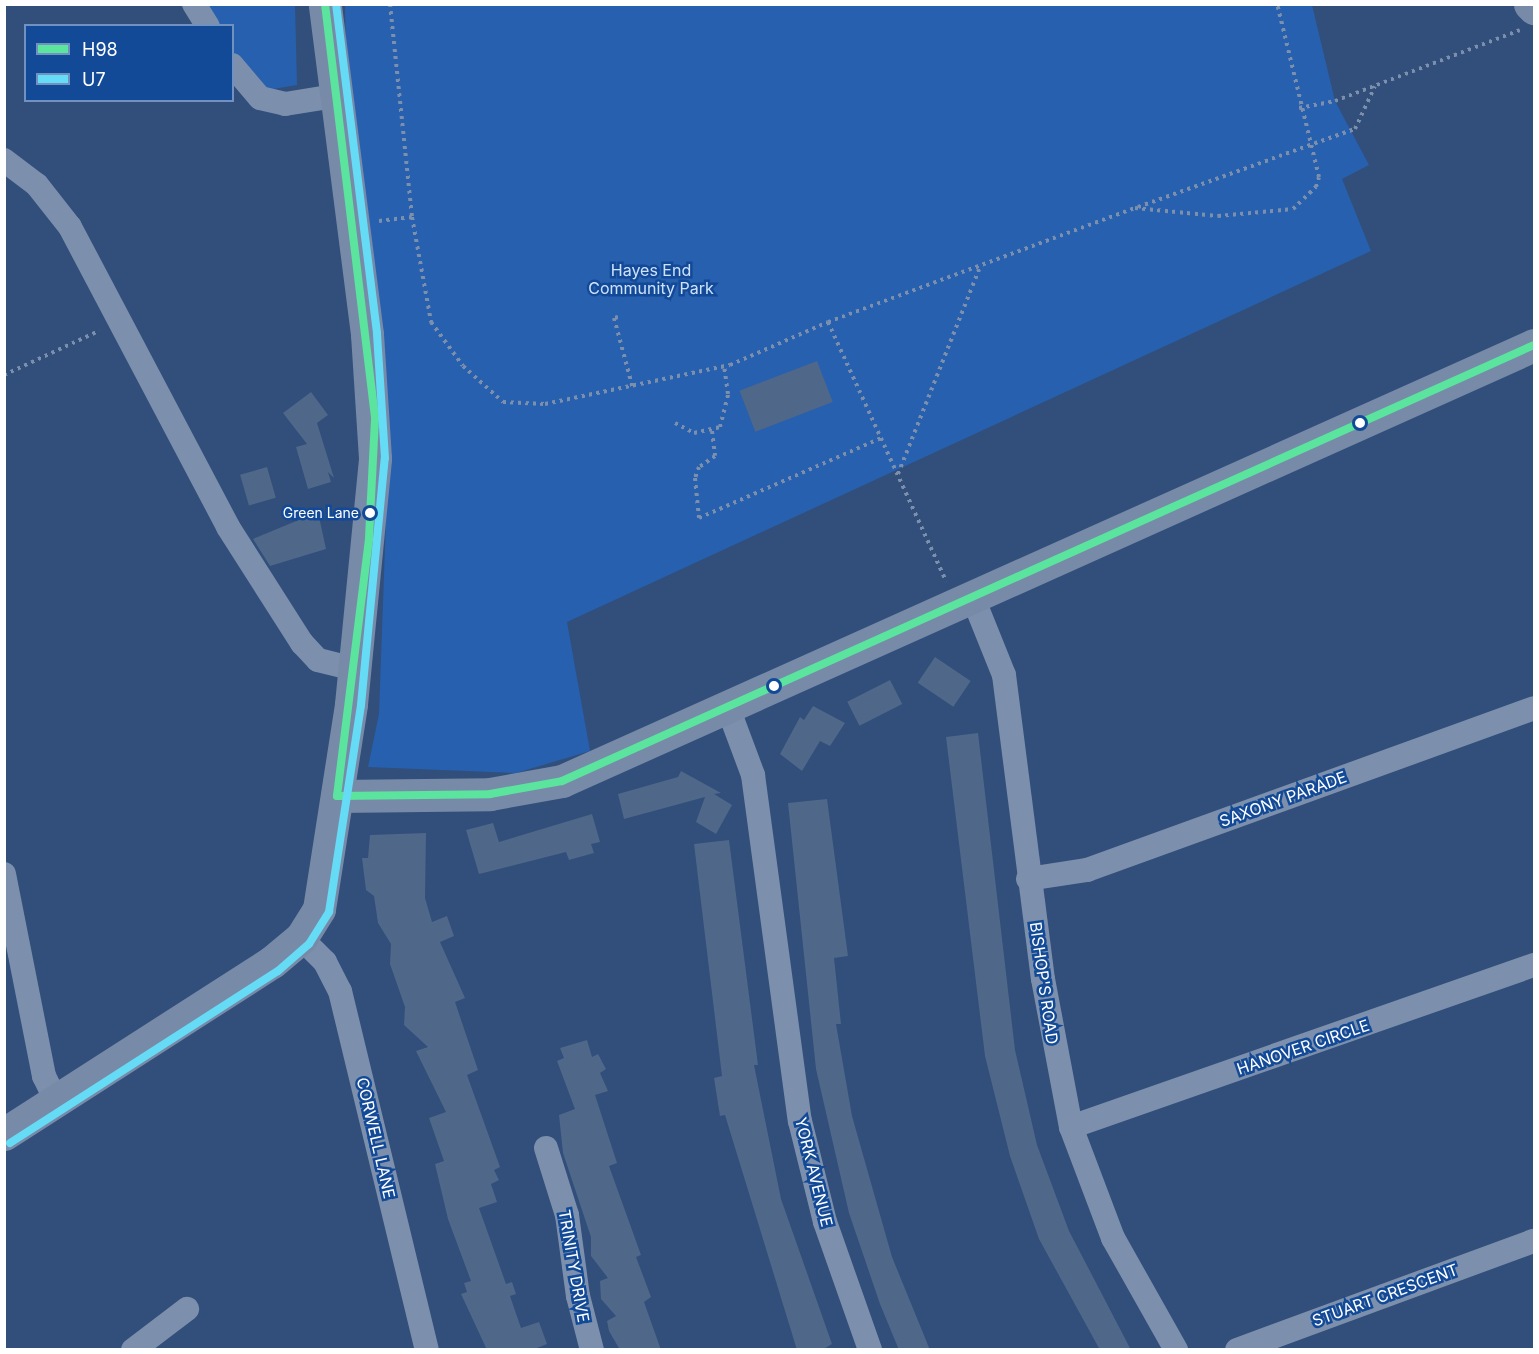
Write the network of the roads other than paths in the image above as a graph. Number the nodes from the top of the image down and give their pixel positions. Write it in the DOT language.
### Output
graph roads {
  1 [pos="194,4"];
  2 [pos="326,4"];
  3 [pos="207,24"];
  4 [pos="234,67"];
  5 [pos="335,96"];
  6 [pos="4,160"];
  7 [pos="1534,345"];
  8 [pos="965,601"];
  9 [pos="354,669"];
  10 [pos="728,708"];
  11 [pos="1534,708"];
  12 [pos="338,796"];
  13 [pos="4,874"];
  14 [pos="1028,879"];
  15 [pos="301,938"];
  16 [pos="1534,965"];
  17 [pos="56,1101"];
  18 [pos="1071,1127"];
  19 [pos="4,1134"];
  20 [pos="546,1148"];
  21 [pos="1534,1241"];
  22 [pos="187,1309"];
  23 [pos="134,1350"];
  24 [pos="427,1350"];
  25 [pos="592,1350"];
  26 [pos="870,1350"];
  27 [pos="1176,1350"];
  28 [pos="1237,1350"];
  1 -- 3 [label="street"];
  2 -- 5 [label="main road"];
  4 -- 5 [label="street"];
  5 -- 9 [label="main road"];
  6 -- 9 [label="street"];
  7 -- 8 [label="main road"];
  8 -- 10 [label="main road"];
  8 -- 14 [label="street, BISHOP'S ROAD"];
  9 -- 12 [label="main road"];
  10 -- 12 [label="main road"];
  10 -- 26 [label="street, YORK AVENUE"];
  11 -- 14 [label="street, SAXONY PARADE"];
  12 -- 15 [label="main road"];
  13 -- 17 [label="street"];
  14 -- 18 [label="street, BISHOP'S ROAD"];
  15 -- 17 [label="main road"];
  15 -- 24 [label="street, CORWELL LANE"];
  16 -- 18 [label="street, HANOVER CIRCLE"];
  17 -- 19 [label="main road"];
  18 -- 27 [label="street, BISHOP'S ROAD"];
  20 -- 25 [label="street, TRINITY DRIVE"];
  21 -- 28 [label="street, STUART CRESCENT"];
  22 -- 23 [label="street"];
}
